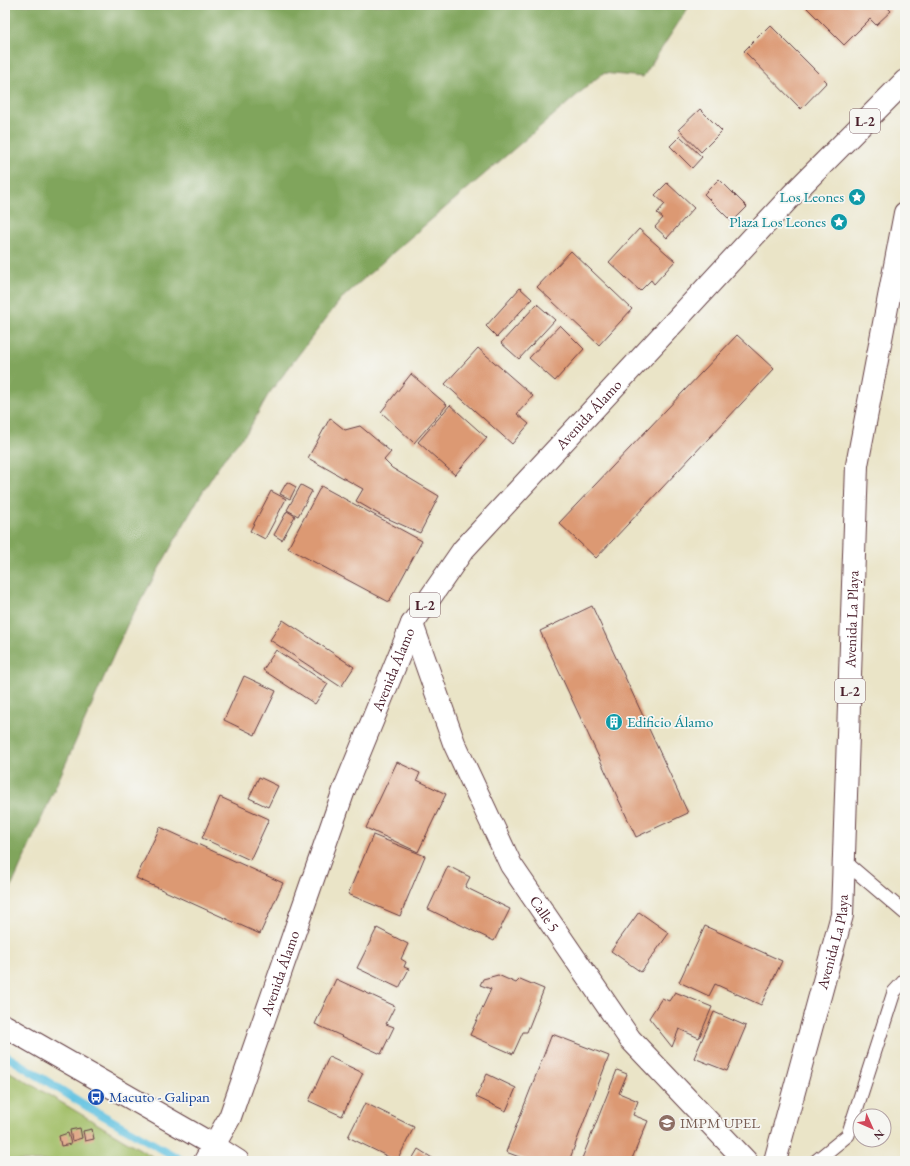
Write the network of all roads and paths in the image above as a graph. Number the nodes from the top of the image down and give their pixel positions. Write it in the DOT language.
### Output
graph roads {
  1 [pos="905,81"];
  2 [pos="904,215"];
  3 [pos="412,624"];
  4 [pos="844,861"];
  5 [pos="905,913"];
  6 [pos="905,980"];
  7 [pos="5,1026"];
  8 [pos="209,1153"];
  9 [pos="238,1161"];
  10 [pos="746,1161"];
  11 [pos="775,1161"];
  12 [pos="816,1161"];
  1 -- 3 [label="main road, Avenida Álamo / L-2"];
  2 -- 4 [label="main road, Avenida La Playa / L-2"];
  3 -- 8 [label="main road, Avenida Álamo / L-2"];
  3 -- 10 [label="main road, Calle 5"];
  4 -- 5 [label="lane"];
  4 -- 11 [label="main road, Avenida La Playa / L-2"];
  6 -- 12 [label="lane"];
  7 -- 8 [label="main road"];
  8 -- 9 [label="main road"];
}
